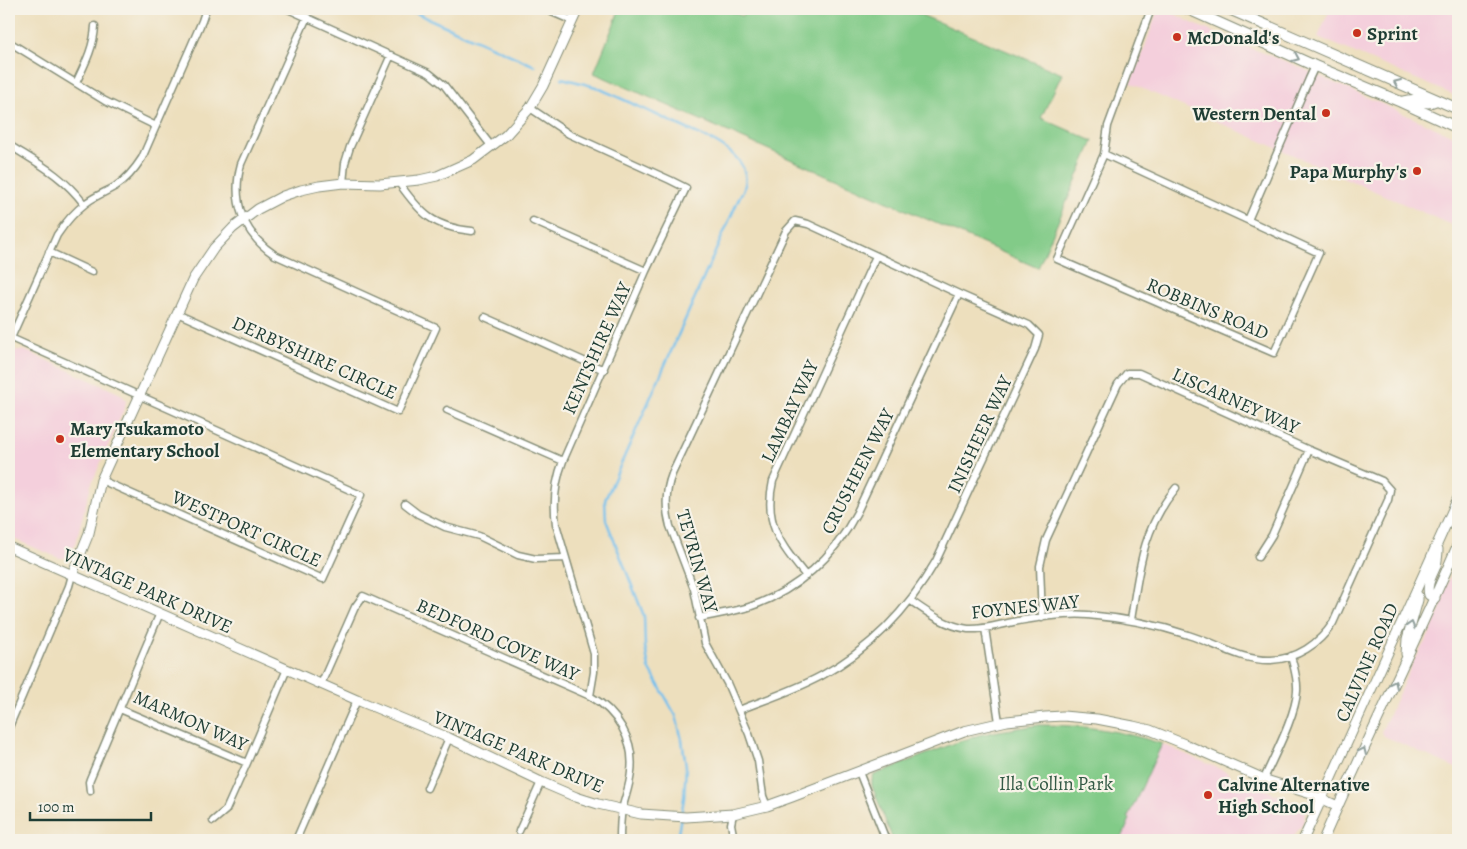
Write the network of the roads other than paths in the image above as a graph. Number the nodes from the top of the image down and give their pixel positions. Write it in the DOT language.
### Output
graph roads {
  1 [pos="206,9"];
  2 [pos="288,9"];
  3 [pos="545,9"];
  4 [pos="578,9"];
  5 [pos="1151,9"];
  6 [pos="1188,9"];
  7 [pos="1229,9"];
  8 [pos="307,17"];
  9 [pos="573,21"];
  10 [pos="95,26"];
  11 [pos="9,42"];
  12 [pos="391,55"];
  13 [pos="1315,66"];
  14 [pos="76,83"];
  15 [pos="1437,100"];
  16 [pos="1401,102"];
  17 [pos="530,108"];
  18 [pos="1458,109"];
  19 [pos="156,126"];
  20 [pos="1458,128"];
  21 [pos="9,145"];
  22 [pos="492,147"];
  23 [pos="1104,154"];
  24 [pos="343,183"];
  25 [pos="400,183"];
  26 [pos="84,204"];
  27 [pos="243,219"];
  28 [pos="1248,220"];
  29 [pos="533,221"];
  30 [pos="795,221"];
  31 [pos="472,232"];
  32 [pos="50,252"];
  33 [pos="876,256"];
  34 [pos="646,271"];
  35 [pos="92,272"];
  36 [pos="959,294"];
  37 [pos="177,313"];
  38 [pos="485,317"];
  39 [pos="604,370"];
  40 [pos="139,396"];
  41 [pos="447,410"];
  42 [pos="1309,450"];
  43 [pos="563,461"];
  44 [pos="101,480"];
  45 [pos="1176,488"];
  46 [pos="1458,498"];
  47 [pos="404,504"];
  48 [pos="1440,539"];
  49 [pos="1458,544"];
  50 [pos="9,547"];
  51 [pos="1258,557"];
  52 [pos="566,558"];
  53 [pos="72,575"];
  54 [pos="806,576"];
  55 [pos="1415,593"];
  56 [pos="1435,598"];
  57 [pos="911,601"];
  58 [pos="160,613"];
  59 [pos="700,618"];
  60 [pos="1042,618"];
  61 [pos="1130,620"];
  62 [pos="985,628"];
  63 [pos="1291,656"];
  64 [pos="1406,659"];
  65 [pos="287,669"];
  66 [pos="321,684"];
  67 [pos="590,696"];
  68 [pos="357,700"];
  69 [pos="120,708"];
  70 [pos="739,710"];
  71 [pos="999,722"];
  72 [pos="9,727"];
  73 [pos="449,738"];
  74 [pos="247,763"];
  75 [pos="859,772"];
  76 [pos="1264,779"];
  77 [pos="540,782"];
  78 [pos="427,788"];
  79 [pos="90,791"];
  80 [pos="1322,799"];
  81 [pos="766,806"];
  82 [pos="1338,806"];
  83 [pos="622,811"];
  84 [pos="733,814"];
  85 [pos="213,821"];
  86 [pos="519,831"];
  87 [pos="296,840"];
  88 [pos="620,840"];
  89 [pos="734,840"];
  90 [pos="886,840"];
  91 [pos="1303,840"];
  92 [pos="1323,840"];
  1 -- 19 [label="street"];
  2 -- 8 [label="street"];
  3 -- 9 [label="street"];
  4 -- 9 [label="street"];
  5 -- 23 [label="street, ROBBINS ROAD"];
  6 -- 13 [label="main road, one-way"];
  15 -- 7 [label="main road, one-way"];
  8 -- 12 [label="street"];
  8 -- 27 [label="street"];
  9 -- 17 [label="street"];
  10 -- 14 [label="street"];
  11 -- 14 [label="street"];
  12 -- 22 [label="street"];
  12 -- 24 [label="street"];
  13 -- 16 [label="main road"];
  13 -- 28 [label="street"];
  14 -- 19 [label="street"];
  15 -- 16 [label="main road"];
  15 -- 18 [label="main road"];
  16 -- 20 [label="main road"];
  17 -- 22 [label="street"];
  17 -- 34 [label="street, KENTSHIRE WAY"];
  19 -- 26 [label="street"];
  21 -- 26 [label="street"];
  22 -- 25 [label="street"];
  23 -- 28 [label="street, ROBBINS ROAD"];
  23 -- 28 [label="street, ROBBINS ROAD"];
  24 -- 25 [label="street"];
  24 -- 27 [label="street"];
  25 -- 31 [label="street"];
  26 -- 32 [label="street"];
  27 -- 37 [label="street"];
  27 -- 37 [label="street, DERBYSHIRE CIRCLE"];
  29 -- 34 [label="street"];
  30 -- 33 [label="street, INISHEER WAY"];
  30 -- 59 [label="street, TEVRIN WAY"];
  32 -- 35 [label="street"];
  32 -- 40 [label="street"];
  33 -- 36 [label="street, INISHEER WAY"];
  33 -- 54 [label="street, LAMBAY WAY"];
  34 -- 39 [label="street, KENTSHIRE WAY"];
  36 -- 54 [label="street, CRUSHEEN WAY"];
  36 -- 57 [label="street, INISHEER WAY"];
  37 -- 40 [label="street"];
  38 -- 39 [label="street"];
  39 -- 43 [label="street, KENTSHIRE WAY"];
  40 -- 44 [label="street"];
  40 -- 44 [label="street, WESTPORT CIRCLE"];
  41 -- 43 [label="street"];
  42 -- 51 [label="street"];
  42 -- 60 [label="street, LISCARNEY WAY"];
  42 -- 63 [label="street, LISCARNEY WAY"];
  43 -- 52 [label="street, KENTSHIRE WAY"];
  44 -- 53 [label="street"];
  45 -- 61 [label="street"];
  46 -- 48 [label="street, CALVINE ROAD"];
  47 -- 52 [label="street"];
  48 -- 55 [label="street, CALVINE ROAD"];
  48 -- 56 [label="street"];
  49 -- 56 [label="street, CALVINE ROAD"];
  50 -- 53 [label="street, VINTAGE PARK DRIVE"];
  52 -- 67 [label="street, KENTSHIRE WAY"];
  53 -- 58 [label="street, VINTAGE PARK DRIVE"];
  53 -- 72 [label="street"];
  54 -- 59 [label="street, CRUSHEEN WAY"];
  64 -- 55 [label="street, one-way"];
  55 -- 80 [label="street, CALVINE ROAD"];
  56 -- 64 [label="street, CALVINE ROAD"];
  57 -- 62 [label="street, FOYNES WAY"];
  57 -- 70 [label="street, INISHEER WAY"];
  58 -- 65 [label="street, VINTAGE PARK DRIVE"];
  58 -- 69 [label="street, MARMON WAY"];
  59 -- 70 [label="street, TEVRIN WAY"];
  60 -- 61 [label="street, FOYNES WAY"];
  60 -- 62 [label="street, FOYNES WAY"];
  61 -- 63 [label="street, FOYNES WAY"];
  62 -- 71 [label="street"];
  63 -- 76 [label="street"];
  82 -- 64 [label="street, CALVINE ROAD, one-way"];
  65 -- 66 [label="street, VINTAGE PARK DRIVE"];
  65 -- 74 [label="street, MARMON WAY"];
  66 -- 67 [label="street, BEDFORD COVE WAY"];
  66 -- 68 [label="street, VINTAGE PARK DRIVE"];
  67 -- 83 [label="street, BEDFORD COVE WAY"];
  68 -- 73 [label="street, VINTAGE PARK DRIVE"];
  68 -- 87 [label="street"];
  69 -- 74 [label="street, MARMON WAY"];
  69 -- 79 [label="street"];
  70 -- 81 [label="street, TEVRIN WAY"];
  71 -- 75 [label="street, VINTAGE PARK DRIVE"];
  71 -- 76 [label="street, VINTAGE PARK DRIVE"];
  73 -- 77 [label="street, VINTAGE PARK DRIVE"];
  73 -- 78 [label="street"];
  74 -- 85 [label="street"];
  75 -- 81 [label="street, VINTAGE PARK DRIVE"];
  75 -- 90 [label="street"];
  76 -- 80 [label="street, VINTAGE PARK DRIVE"];
  77 -- 83 [label="street, VINTAGE PARK DRIVE"];
  77 -- 86 [label="street"];
  80 -- 82 [label="street, VINTAGE PARK DRIVE"];
  80 -- 91 [label="street, CALVINE ROAD"];
  81 -- 84 [label="street, VINTAGE PARK DRIVE"];
  82 -- 92 [label="street, CALVINE ROAD"];
  83 -- 84 [label="street, VINTAGE PARK DRIVE"];
  83 -- 88 [label="street, BEDFORD COVE WAY"];
  84 -- 89 [label="street"];
}
